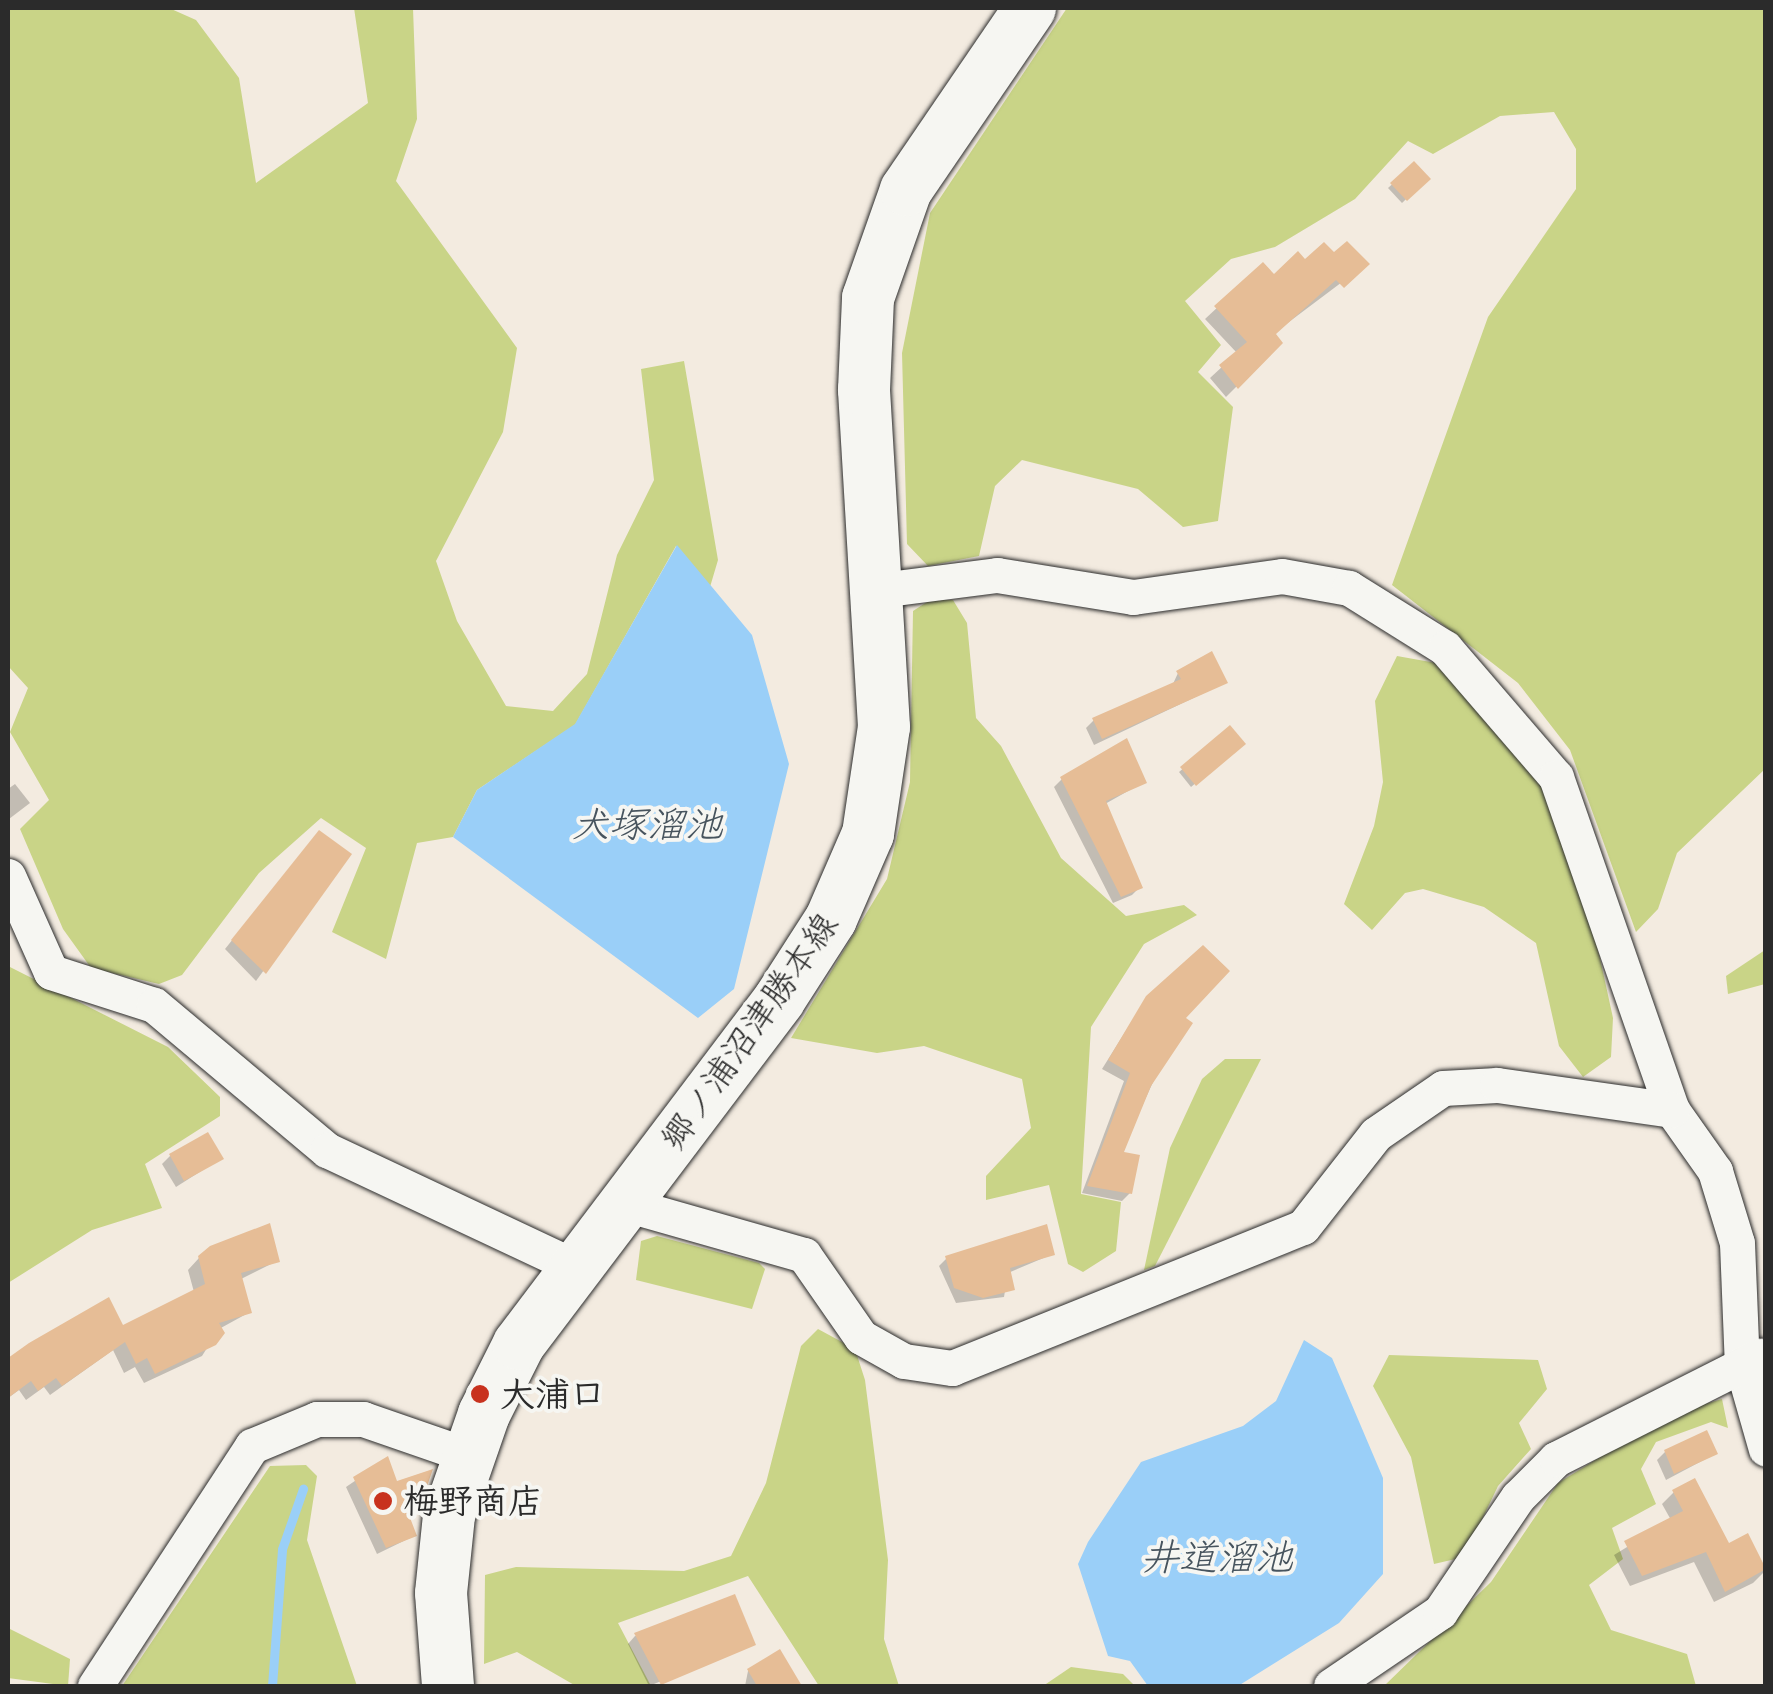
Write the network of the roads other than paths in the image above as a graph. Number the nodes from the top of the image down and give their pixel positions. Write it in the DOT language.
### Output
graph roads {
  1 [pos="1030,8"];
  2 [pos="880,590"];
  3 [pos="8,876"];
  4 [pos="1672,1110"];
  5 [pos="625,1204"];
  6 [pos="576,1268"];
  7 [pos="1754,1359"];
  8 [pos="1766,1449"];
  9 [pos="464,1454"];
  10 [pos="1350,1682"];
  11 [pos="95,1686"];
  12 [pos="448,1686"];
  1 -- 2 [label="main road, 郷ノ浦沼津勝本線"];
  2 -- 4 [label="street"];
  2 -- 5 [label="main road, 郷ノ浦沼津勝本線"];
  3 -- 6 [label="street"];
  4 -- 5 [label="street"];
  4 -- 7 [label="street"];
  5 -- 6 [label="main road, 郷ノ浦沼津勝本線"];
  6 -- 9 [label="main road, 郷ノ浦沼津勝本線"];
  7 -- 8 [label="street"];
  7 -- 10 [label="street"];
  9 -- 11 [label="street"];
  9 -- 12 [label="main road, 郷ノ浦沼津勝本線"];
}
